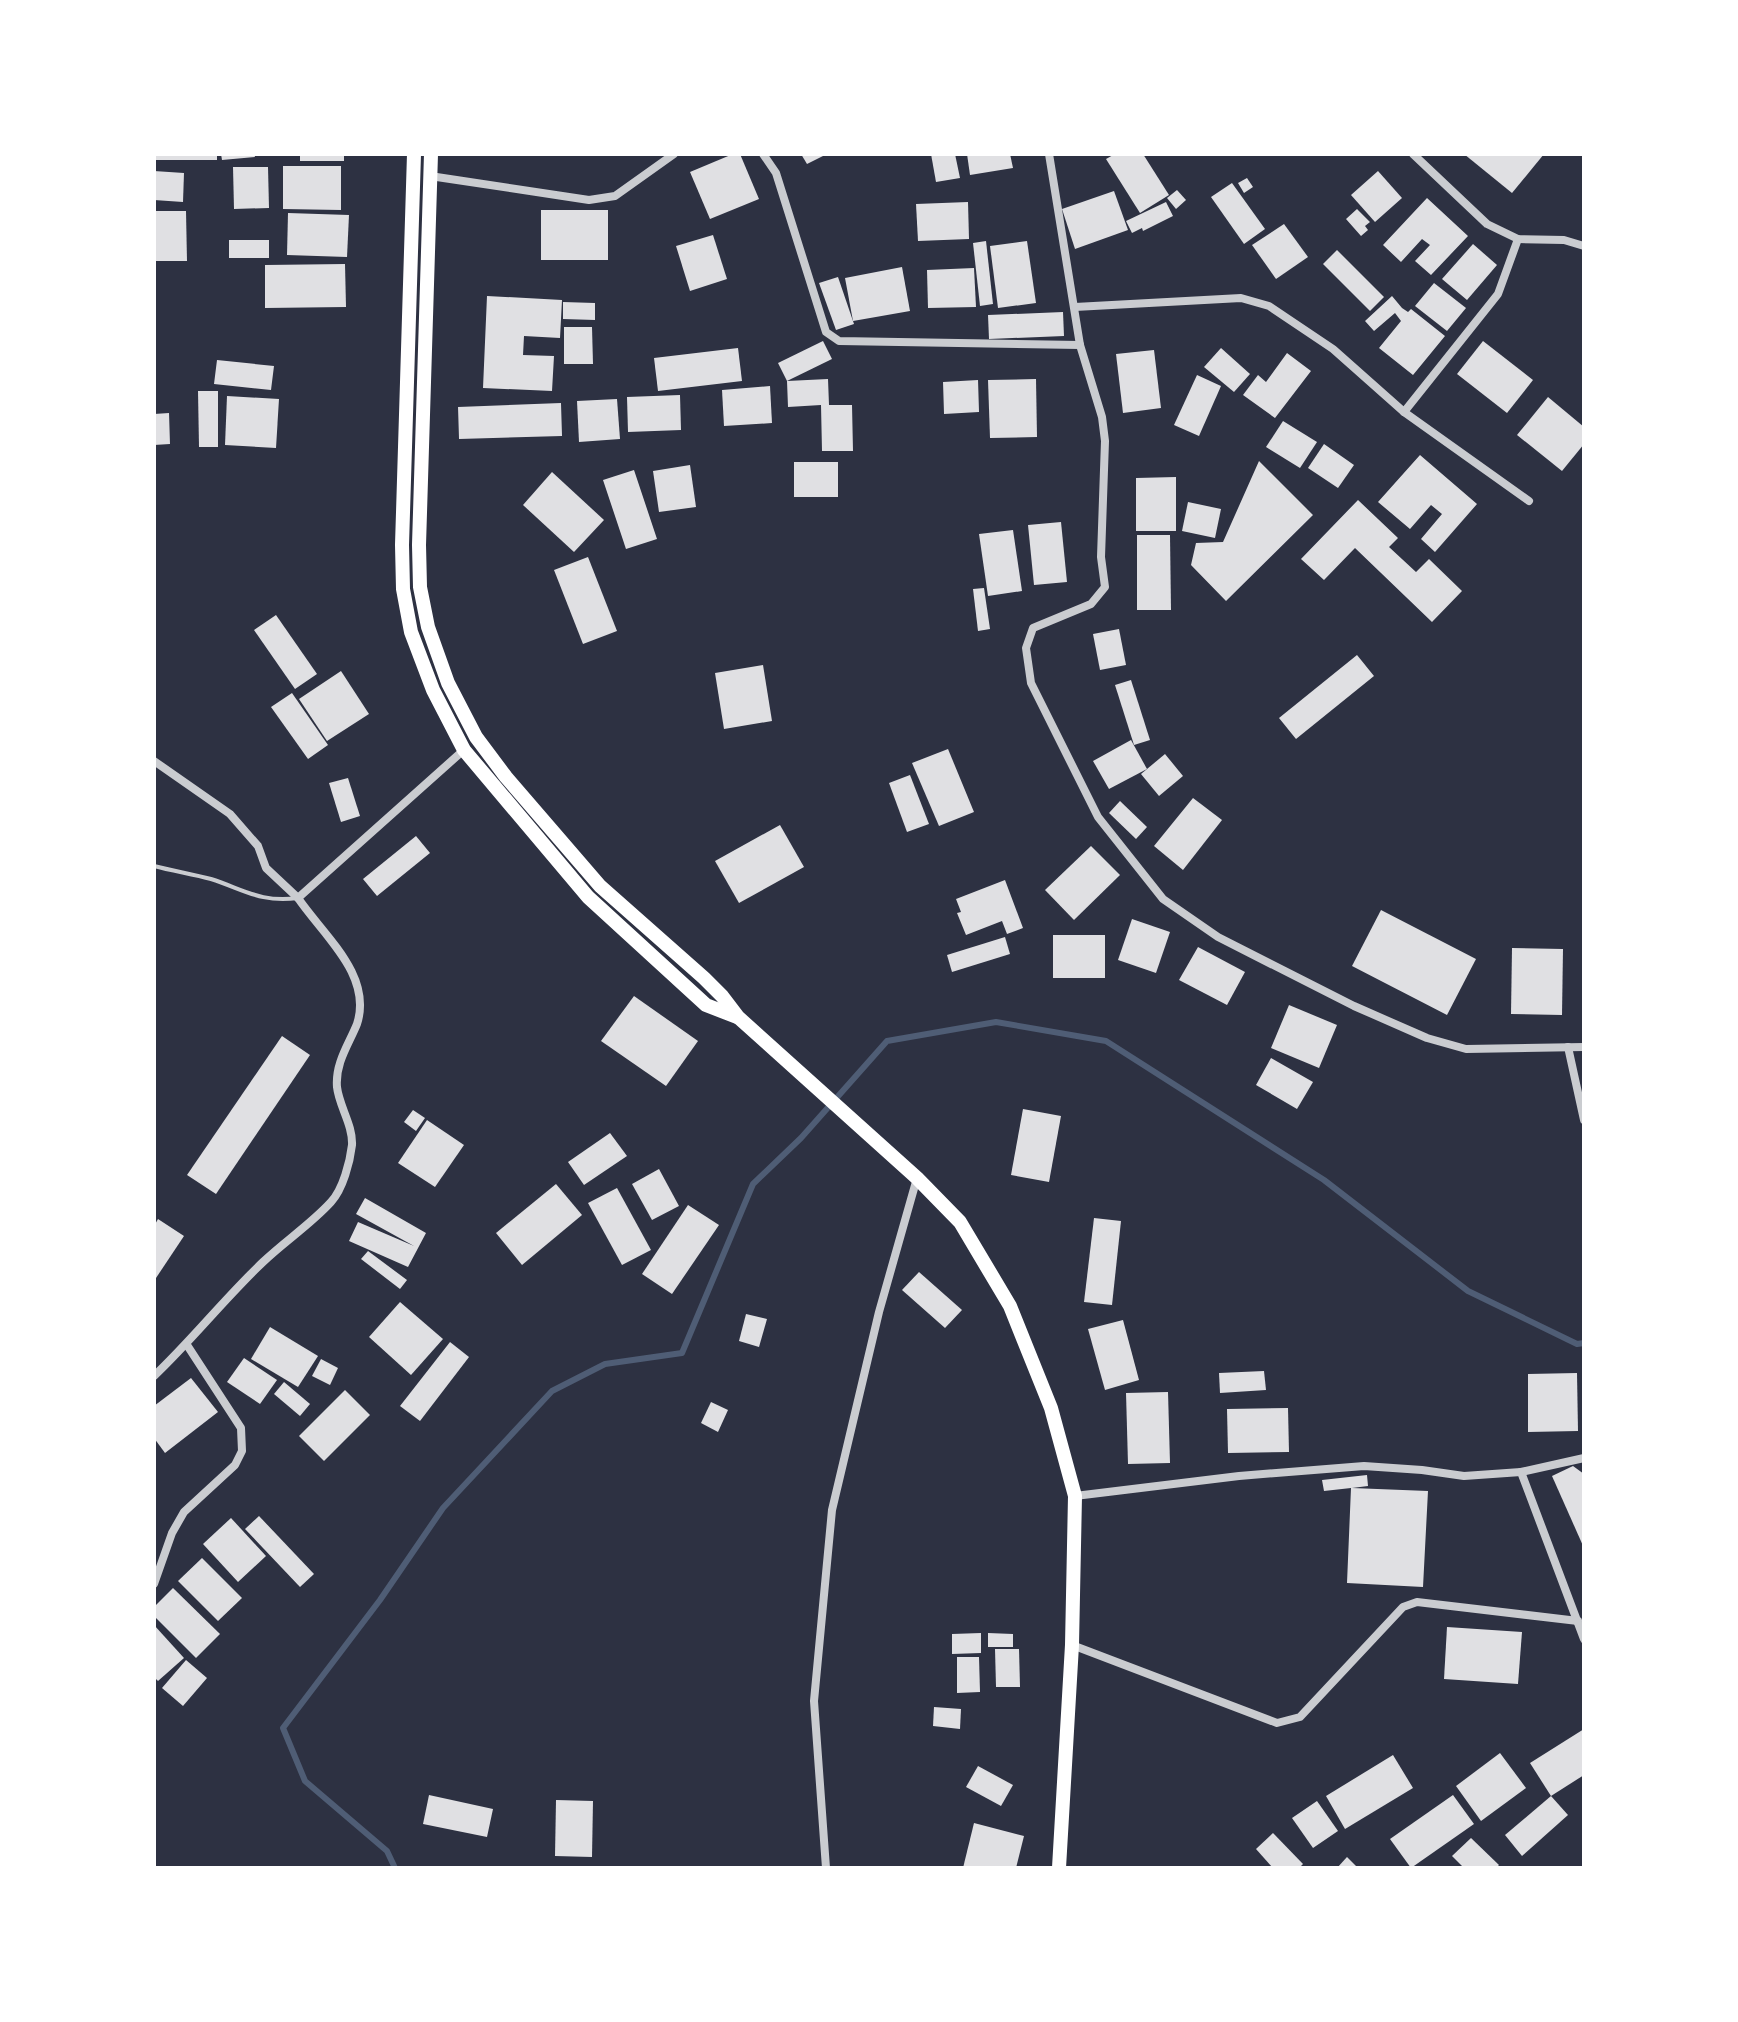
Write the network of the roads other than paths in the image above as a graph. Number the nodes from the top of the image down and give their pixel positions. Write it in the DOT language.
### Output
graph roads {
  1 [pos="414,154"];
  2 [pos="431,154"];
  3 [pos="674,154"];
  4 [pos="763,154"];
  5 [pos="1049,154"];
  6 [pos="1413,154"];
  7 [pos="430,176"];
  8 [pos="1518,239"];
  9 [pos="1584,246"];
  10 [pos="1075,307"];
  11 [pos="408,334"];
  12 [pos="425,335"];
  13 [pos="1080,345"];
  14 [pos="1404,412"];
  15 [pos="1529,501"];
  16 [pos="476,737"];
  17 [pos="464,750"];
  18 [pos="154,761"];
  19 [pos="154,866"];
  20 [pos="298,898"];
  21 [pos="738,1017"];
  22 [pos="1568,1047"];
  23 [pos="1584,1047"];
  24 [pos="1584,1120"];
  25 [pos="917,1178"];
  26 [pos="187,1345"];
  27 [pos="154,1376"];
  28 [pos="1584,1458"];
  29 [pos="1521,1472"];
  30 [pos="1075,1496"];
  31 [pos="154,1584"];
  32 [pos="1578,1621"];
  33 [pos="1584,1638"];
  34 [pos="1072,1645"];
  35 [pos="826,1868"];
  36 [pos="1059,1868"];
  1 -- 11 [label="highway"];
  2 -- 7 [label="highway"];
  3 -- 7 [label="street"];
  4 -- 13 [label="street"];
  5 -- 10 [label="street"];
  6 -- 8 [label="street"];
  7 -- 12 [label="highway"];
  8 -- 9 [label="street"];
  8 -- 14 [label="street"];
  10 -- 13 [label="street"];
  10 -- 14 [label="street"];
  11 -- 12 [label="highway"];
  11 -- 17 [label="highway"];
  12 -- 16 [label="highway"];
  13 -- 22 [label="street"];
  14 -- 15 [label="street"];
  16 -- 17 [label="street"];
  16 -- 21 [label="highway"];
  17 -- 20 [label="street"];
  17 -- 21 [label="highway"];
  18 -- 20 [label="street"];
  19 -- 20 [label="lane"];
  20 -- 26 [label="street"];
  21 -- 25 [label="highway"];
  22 -- 23 [label="street"];
  22 -- 24 [label="street"];
  25 -- 30 [label="highway"];
  25 -- 35 [label="street"];
  26 -- 27 [label="street"];
  26 -- 31 [label="street"];
  28 -- 29 [label="street"];
  29 -- 30 [label="street"];
  29 -- 32 [label="street"];
  30 -- 34 [label="highway"];
  32 -- 33 [label="street"];
  32 -- 34 [label="street"];
  34 -- 36 [label="highway"];
}
